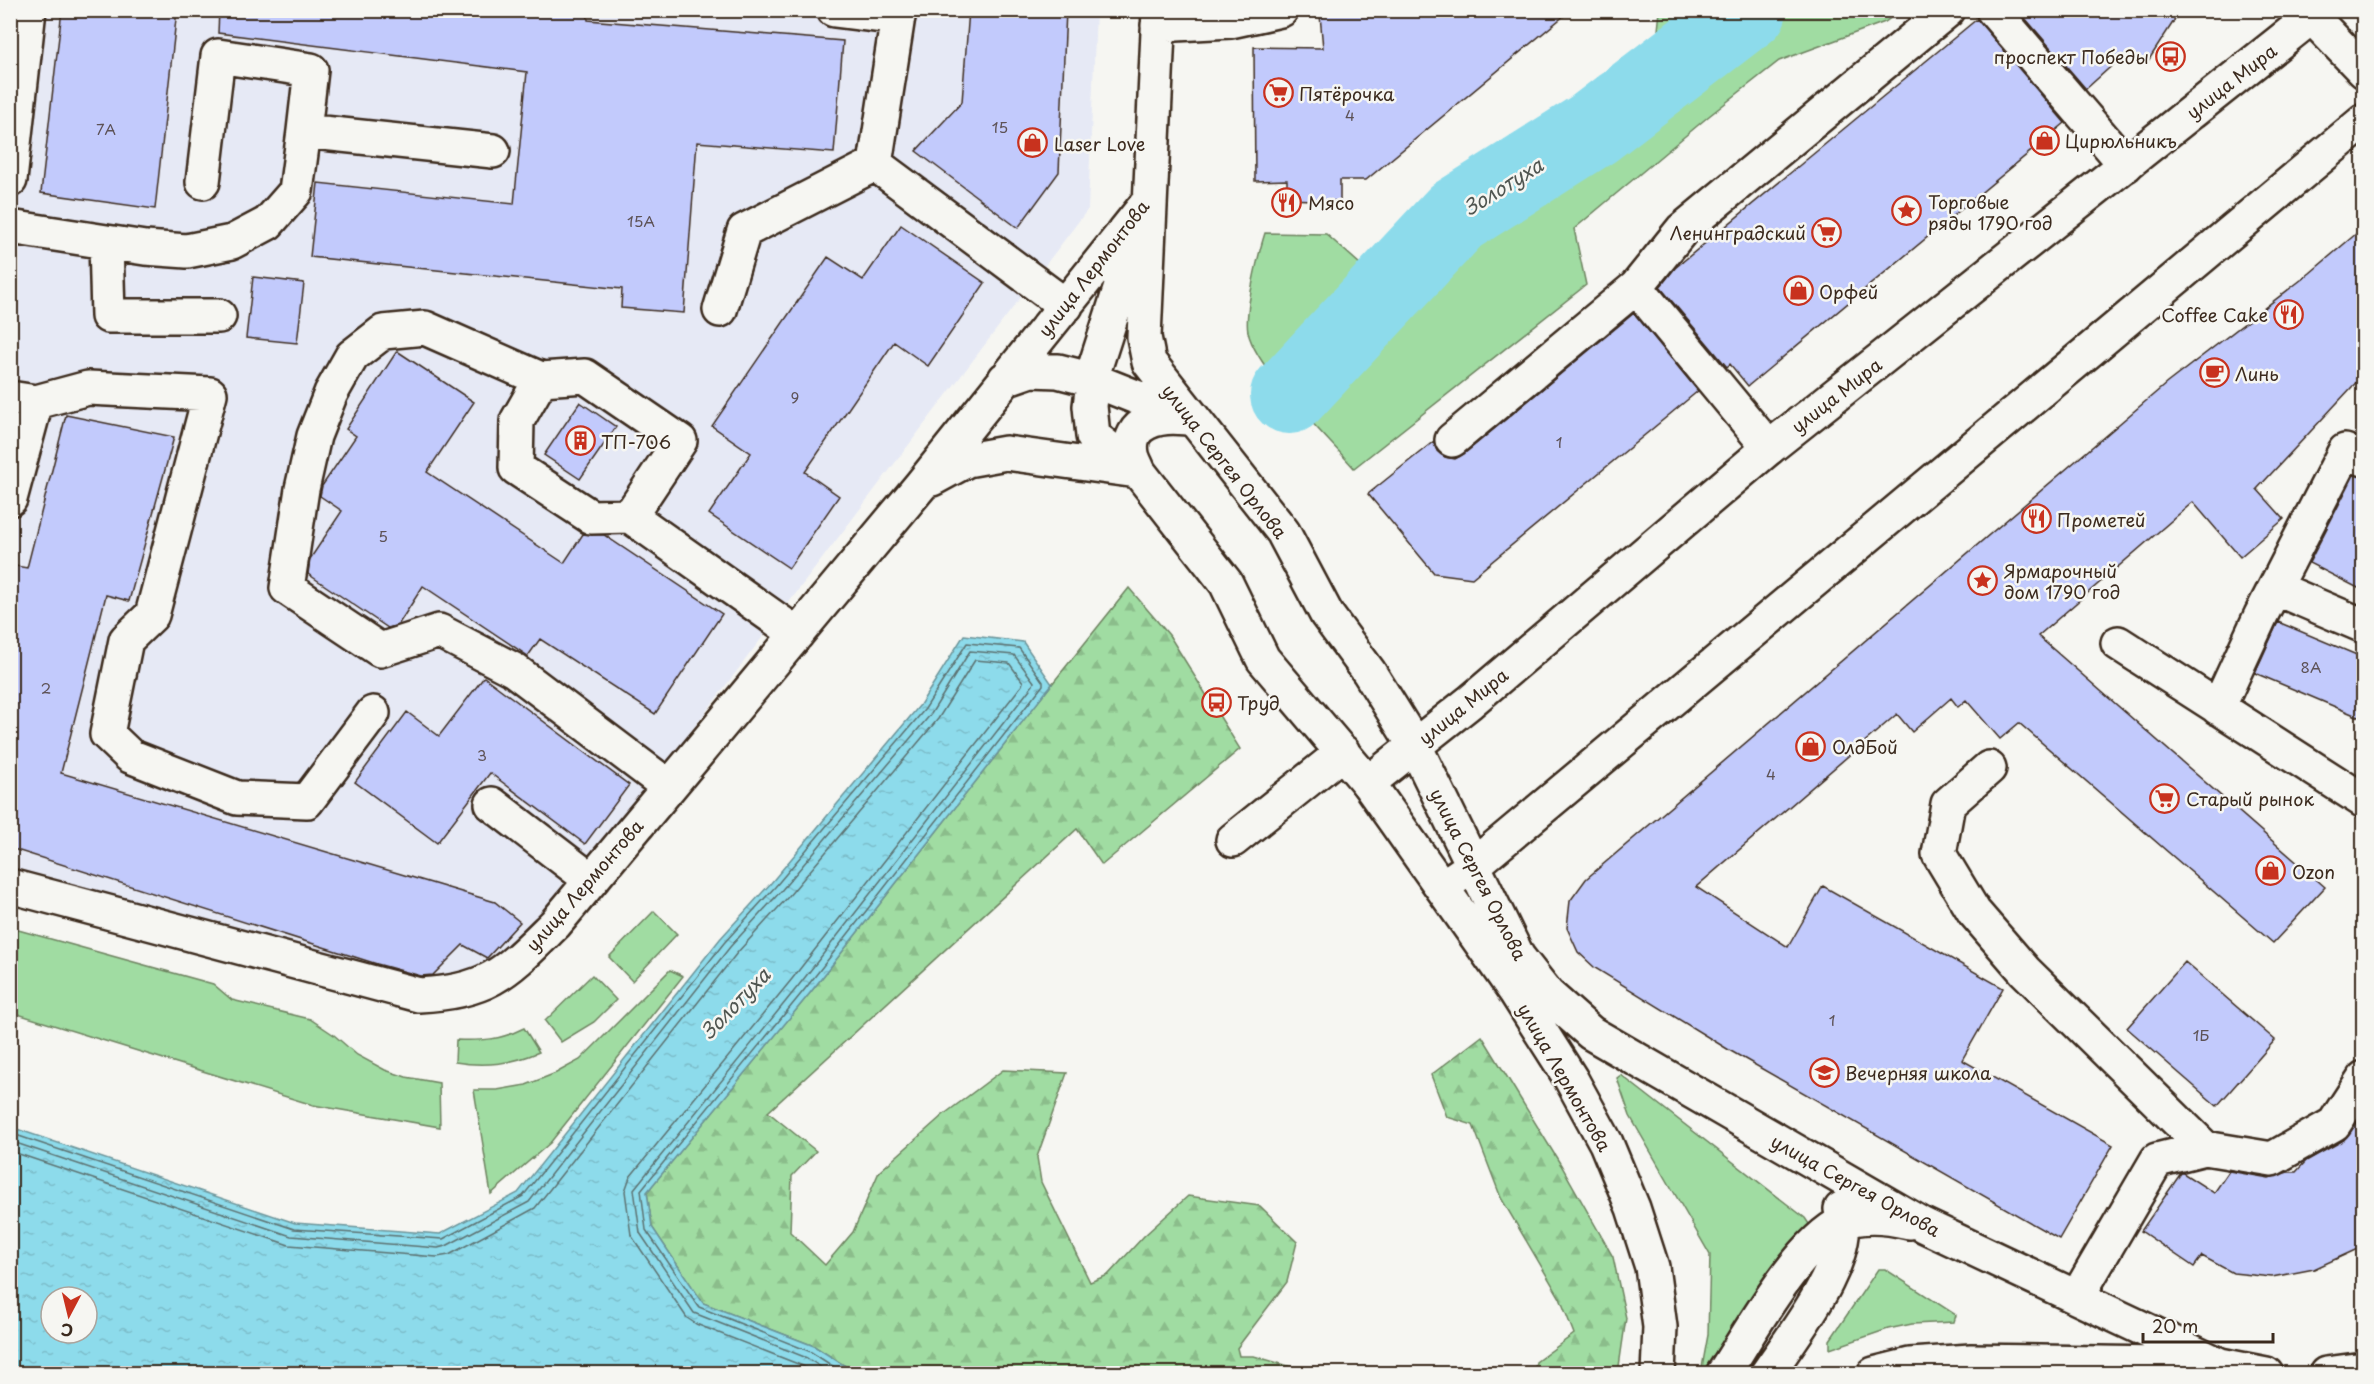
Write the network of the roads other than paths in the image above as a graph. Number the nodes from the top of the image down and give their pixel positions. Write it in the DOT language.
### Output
graph roads {
  1 [pos="29,10"];
  2 [pos="834,10"];
  3 [pos="1281,10"];
  4 [pos="1948,10"];
  5 [pos="1993,10"];
  6 [pos="899,14"];
  7 [pos="2316,14"];
  8 [pos="1158,18"];
  9 [pos="2364,71"];
  10 [pos="2364,121"];
  11 [pos="304,131"];
  12 [pos="493,151"];
  13 [pos="875,164"];
  14 [pos="2126,165"];
  15 [pos="10,180"];
  16 [pos="203,182"];
  17 [pos="1149,201"];
  18 [pos="10,227"];
  19 [pos="106,242"];
  20 [pos="1636,287"];
  21 [pos="1066,306"];
  22 [pos="720,309"];
  23 [pos="219,316"];
  24 [pos="541,379"];
  25 [pos="1005,379"];
  26 [pos="1093,380"];
  27 [pos="23,400"];
  28 [pos="1194,420"];
  29 [pos="1452,440"];
  30 [pos="1769,448"];
  31 [pos="2364,459"];
  32 [pos="1139,472"];
  33 [pos="921,485"];
  34 [pos="10,499"];
  35 [pos="630,516"];
  36 [pos="2275,588"];
  37 [pos="2364,626"];
  38 [pos="797,634"];
  39 [pos="2118,643"];
  40 [pos="2218,708"];
  41 [pos="373,713"];
  42 [pos="1414,746"];
  43 [pos="1343,752"];
  44 [pos="1989,768"];
  45 [pos="1368,783"];
  46 [pos="669,787"];
  47 [pos="2364,801"];
  48 [pos="492,804"];
  49 [pos="1233,840"];
  50 [pos="1474,865"];
  51 [pos="591,880"];
  52 [pos="10,886"];
  53 [pos="1442,887"];
  54 [pos="1515,991"];
  55 [pos="1591,1033"];
  56 [pos="2364,1078"];
  57 [pos="2205,1148"];
  58 [pos="1805,1157"];
  59 [pos="1844,1222"];
  60 [pos="1923,1225"];
  61 [pos="2077,1298"];
  62 [pos="2227,1369"];
  63 [pos="2364,1369"];
  64 [pos="1659,1374"];
  65 [pos="1723,1374"];
  66 [pos="1767,1374"];
  67 [pos="1874,1374"];
  68 [pos="2266,1374"];
  69 [pos="2326,1374"];
  1 -- 15 [label="main road"];
  2 -- 6 [label="main road"];
  3 -- 8 [label="main road"];
  4 -- 20 [label="main road"];
  5 -- 14 [label="main road"];
  6 -- 13 [label="main road"];
  7 -- 9 [label="main road, улица Мира"];
  7 -- 14 [label="main road, улица Мира"];
  8 -- 17 [label="main road, улица Лермонтова"];
  10 -- 50 [label="main road"];
  11 -- 12 [label="main road"];
  11 -- 16 [label="main road"];
  11 -- 19 [label="main road"];
  13 -- 21 [label="main road"];
  13 -- 22 [label="main road"];
  14 -- 30 [label="main road, улица Мира"];
  17 -- 21 [label="main road, улица Лермонтова"];
  17 -- 26 [label="main road, улица Сергея Орлова"];
  17 -- 28 [label="main road, улица Сергея Орлова"];
  18 -- 19 [label="main road"];
  19 -- 23 [label="main road"];
  20 -- 29 [label="main road"];
  20 -- 30 [label="main road"];
  21 -- 25 [label="main road, улица Лермонтова"];
  24 -- 35 [label="main road"];
  24 -- 35 [label="main road"];
  24 -- 46 [label="main road"];
  25 -- 26 [label="main road"];
  25 -- 33 [label="main road, улица Лермонтова"];
  26 -- 28 [label="main road"];
  26 -- 32 [label="main road, улица Сергея Орлова"];
  27 -- 34 [label="main road"];
  27 -- 41 [label="main road"];
  28 -- 32 [label="main road"];
  28 -- 42 [label="main road, улица Сергея Орлова"];
  30 -- 42 [label="main road, улица Мира"];
  31 -- 36 [label="main road"];
  32 -- 33 [label="main road, улица Лермонтова"];
  32 -- 43 [label="main road, улица Сергея Орлова"];
  33 -- 38 [label="main road, улица Лермонтова"];
  35 -- 38 [label="main road"];
  36 -- 37 [label="main road"];
  36 -- 40 [label="main road"];
  38 -- 46 [label="main road, улица Лермонтова"];
  39 -- 40 [label="main road"];
  40 -- 47 [label="main road"];
  42 -- 45 [label="main road, улица Мира"];
  42 -- 50 [label="main road, улица Сергея Орлова"];
  43 -- 45 [label="main road, улица Сергея Орлова"];
  43 -- 49 [label="main road"];
  44 -- 57 [label="main road"];
  45 -- 53 [label="main road, улица Сергея Орлова"];
  46 -- 51 [label="main road, улица Лермонтова"];
  48 -- 51 [label="main road"];
  50 -- 53 [label="main road"];
  50 -- 55 [label="main road, улица Сергея Орлова"];
  51 -- 52 [label="main road, улица Лермонтова"];
  53 -- 54 [label="main road, улица Сергея Орлова"];
  54 -- 55 [label="main road"];
  54 -- 64 [label="main road, улица Лермонтова"];
  55 -- 58 [label="main road, улица Сергея Орлова"];
  56 -- 57 [label="main road"];
  57 -- 61 [label="main road"];
  58 -- 59 [label="main road"];
  58 -- 60 [label="main road, улица Сергея Орлова"];
  59 -- 60 [label="main road"];
  59 -- 65 [label="main road"];
  59 -- 66 [label="main road"];
  60 -- 61 [label="main road, улица Сергея Орлова"];
  61 -- 62 [label="main road, улица Сергея Орлова"];
  62 -- 67 [label="main road"];
  62 -- 68 [label="main road"];
  63 -- 69 [label="main road"];
}
